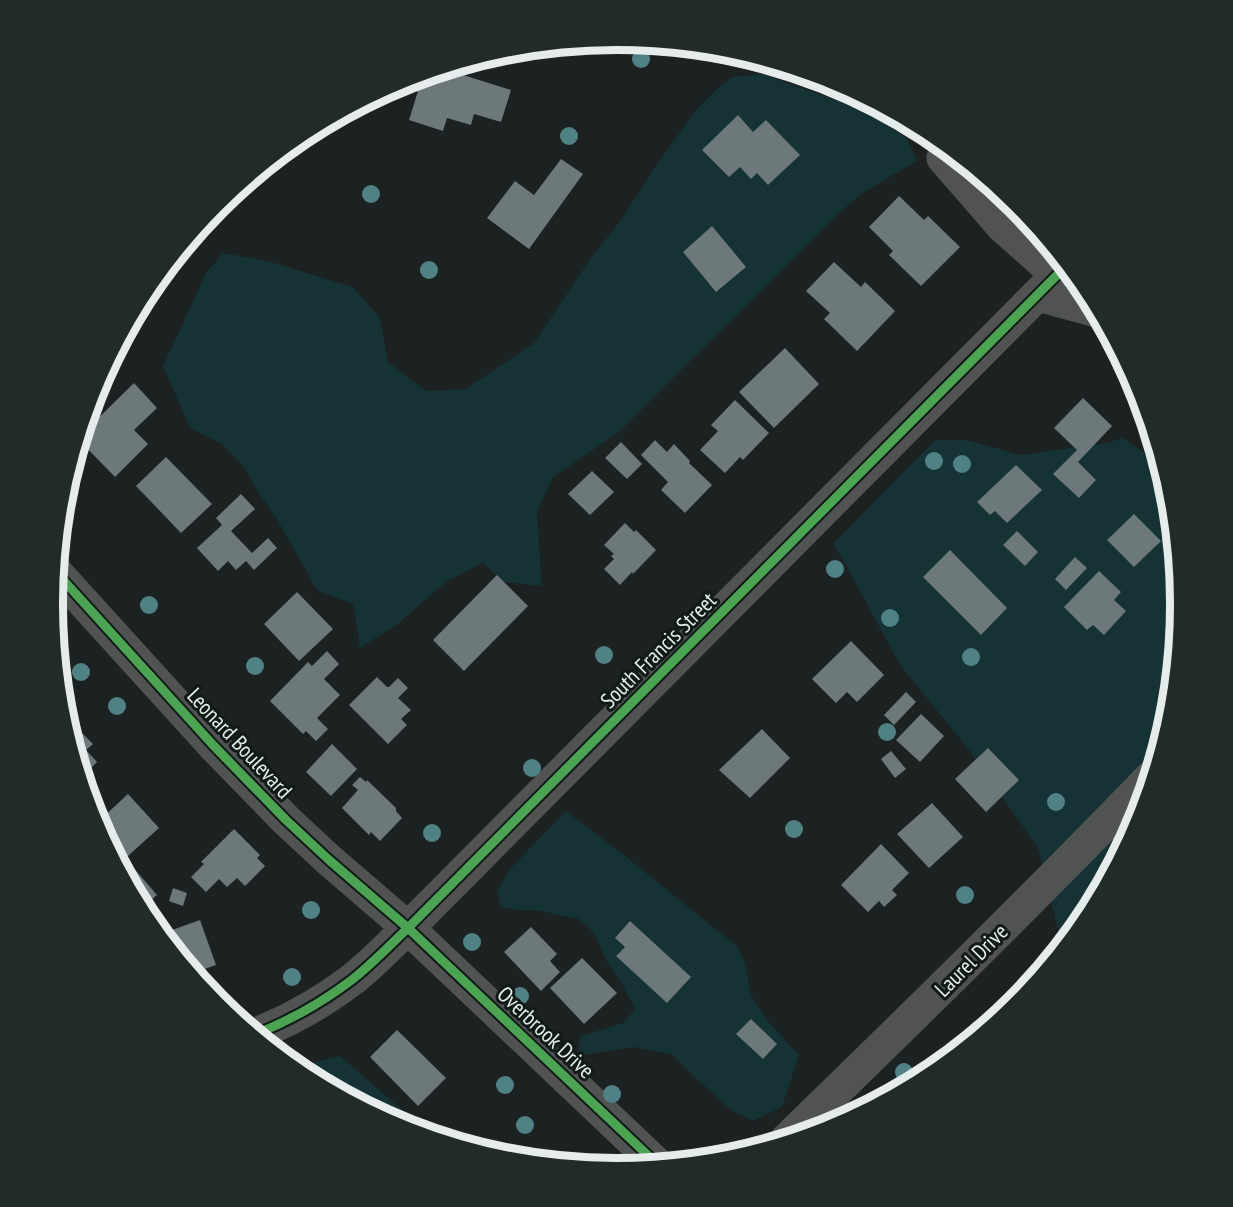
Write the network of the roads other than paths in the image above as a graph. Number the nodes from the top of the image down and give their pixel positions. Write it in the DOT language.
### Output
graph roads {
  1 [pos="943,158"];
  2 [pos="1054,279"];
  3 [pos="1077,296"];
  4 [pos="63,580"];
  5 [pos="1138,791"];
  6 [pos="408,928"];
  7 [pos="264,1030"];
  8 [pos="800,1126"];
  9 [pos="649,1156"];
  1 -- 2 [label="street"];
  2 -- 3 [label="street"];
  2 -- 6 [label="street, South Francis Street"];
  4 -- 6 [label="street, Leonard Boulevard"];
  5 -- 8 [label="street, Laurel Drive"];
  6 -- 7 [label="street, South Francis Street"];
  6 -- 9 [label="street, Overbrook Drive"];
}
